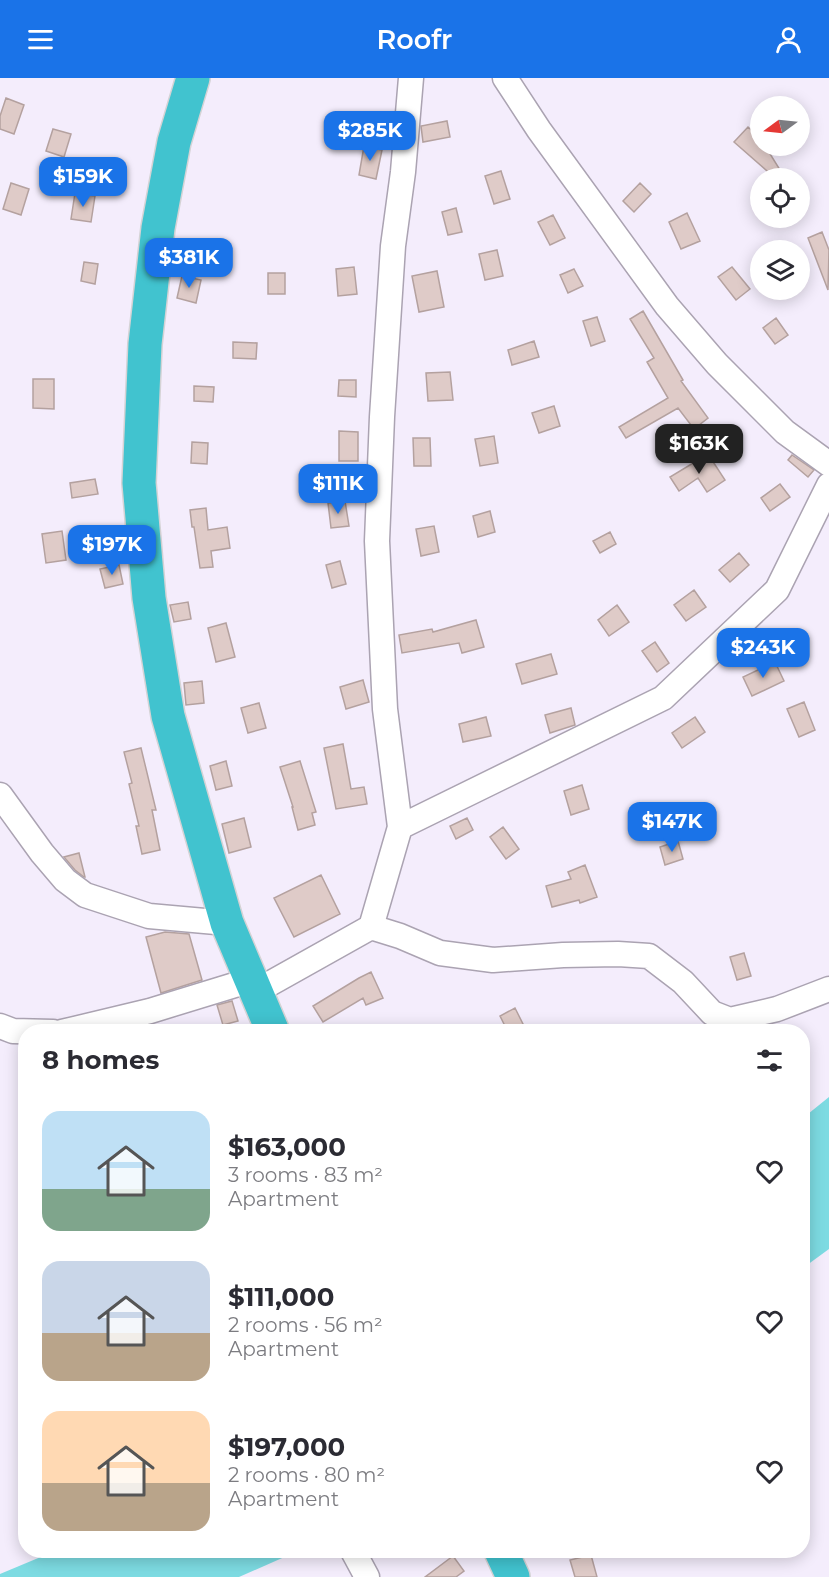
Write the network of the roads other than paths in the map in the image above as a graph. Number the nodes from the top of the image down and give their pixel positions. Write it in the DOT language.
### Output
graph roads {
  1 [pos="193,78"];
  2 [pos="411,78"];
  3 [pos="505,78"];
  4 [pos="829,464"];
  5 [pos="829,485"];
  6 [pos="0,795"];
  7 [pos="400,827"];
  8 [pos="227,923"];
  9 [pos="371,927"];
  10 [pos="253,986"];
  11 [pos="829,989"];
  12 [pos="96,1024"];
  13 [pos="270,1024"];
  14 [pos="0,1026"];
  15 [pos="18,1031"];
  16 [pos="357,1558"];
  17 [pos="504,1558"];
  18 [pos="367,1577"];
  19 [pos="513,1577"];
  1 -- 8 [label="highway"];
  2 -- 7 [label="street"];
  3 -- 4 [label="street"];
  5 -- 7 [label="street"];
  6 -- 8 [label="street"];
  7 -- 9 [label="street"];
  8 -- 10 [label="highway"];
  9 -- 10 [label="street"];
  9 -- 11 [label="street"];
  10 -- 12 [label="street"];
  10 -- 13 [label="highway"];
  14 -- 15 [label="street"];
  16 -- 18 [label="street"];
  17 -- 19 [label="highway"];
}
